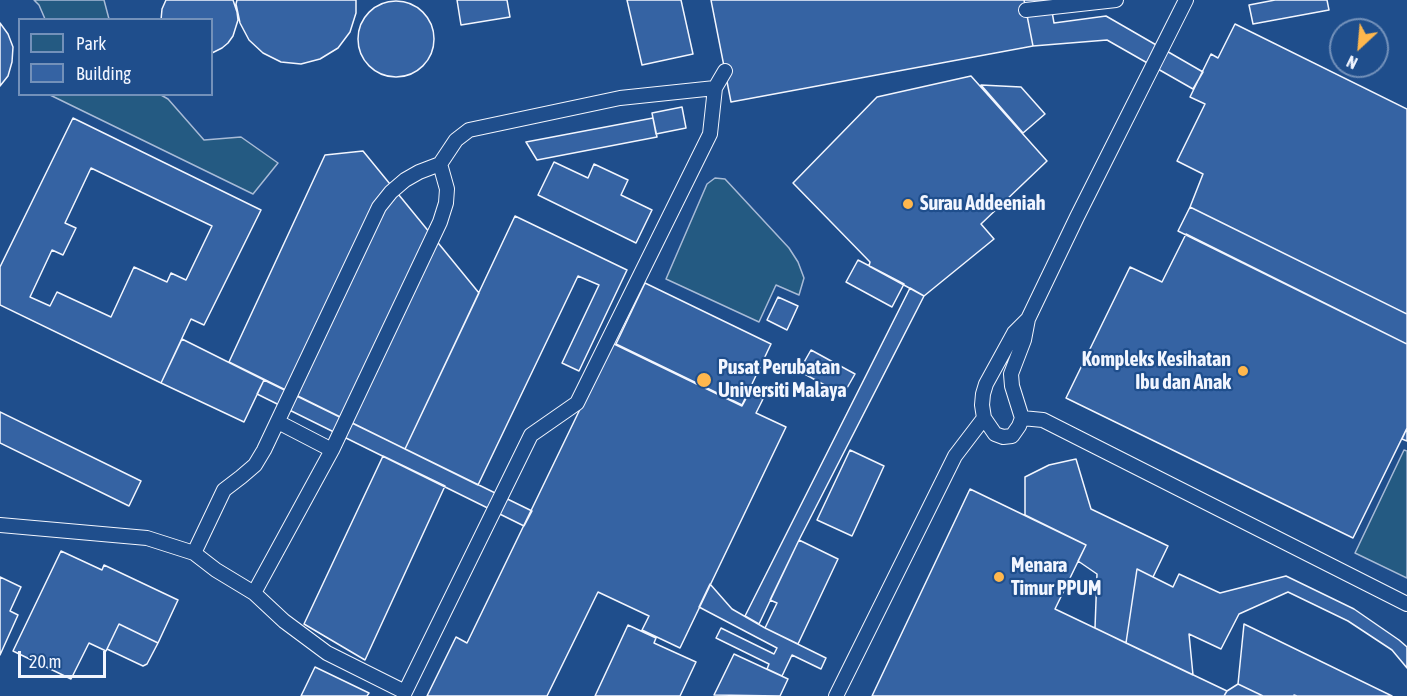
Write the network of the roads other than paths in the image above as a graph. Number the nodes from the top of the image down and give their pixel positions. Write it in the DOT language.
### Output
graph roads {
  1 [pos="1116,0"];
  2 [pos="1186,0"];
  3 [pos="1026,10"];
  4 [pos="725,71"];
  5 [pos="715,88"];
  6 [pos="440,164"];
  7 [pos="1028,319"];
  8 [pos="984,418"];
  9 [pos="1022,418"];
  10 [pos="278,422"];
  11 [pos="332,450"];
  12 [pos="0,525"];
  13 [pos="194,554"];
  14 [pos="254,593"];
  15 [pos="1407,604"];
  16 [pos="836,696"];
  1 -- 3 [label="lane"];
  2 -- 7 [label="lane"];
  4 -- 5 [label="lane"];
  5 -- 6 [label="lane"];
  5 -- 14 [label="lane"];
  6 -- 10 [label="lane"];
  6 -- 11 [label="lane"];
  7 -- 8 [label="lane"];
  7 -- 9 [label="lane"];
  8 -- 9 [label="lane"];
  8 -- 16 [label="lane"];
  9 -- 15 [label="lane"];
  10 -- 11 [label="lane"];
  10 -- 13 [label="lane"];
  11 -- 14 [label="lane"];
  12 -- 13 [label="lane"];
  13 -- 14 [label="lane"];
}
